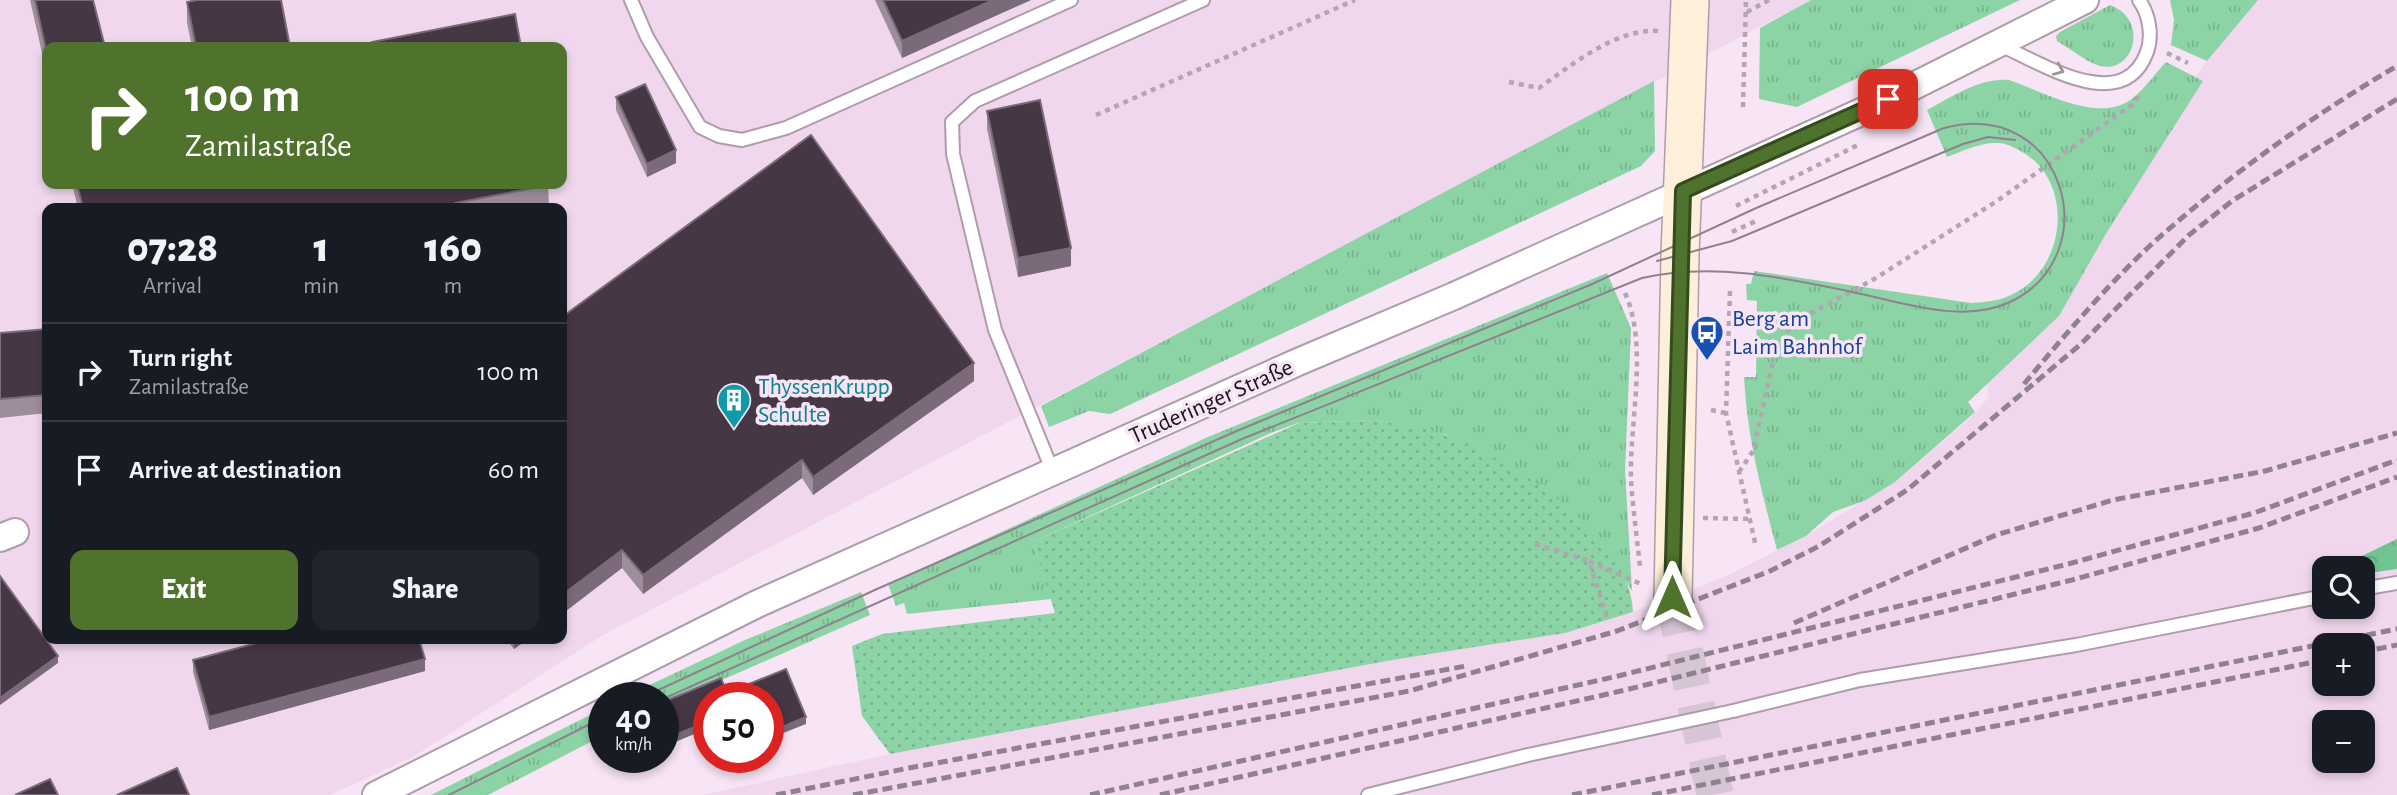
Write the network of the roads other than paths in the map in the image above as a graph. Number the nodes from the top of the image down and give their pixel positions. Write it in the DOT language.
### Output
graph roads {
  1 [pos="631,0"];
  2 [pos="1071,0"];
  3 [pos="1203,0"];
  4 [pos="1690,0"];
  5 [pos="2085,0"];
  6 [pos="2139,0"];
  7 [pos="1996,44"];
  8 [pos="1683,191"];
  9 [pos="1053,472"];
  10 [pos="2397,583"];
  11 [pos="2375,587"];
  12 [pos="1657,591"];
  13 [pos="2312,598"];
  14 [pos="376,795"];
  15 [pos="1368,795"];
  1 -- 2 [label="lane"];
  3 -- 9 [label="lane"];
  4 -- 8 [label="main road"];
  5 -- 7 [label="street, Truderinger Straße"];
  7 -- 6 [label="lane, one-way"];
  7 -- 8 [label="street, Truderinger Straße"];
  8 -- 9 [label="street, Truderinger Straße"];
  8 -- 12 [label="main road"];
  9 -- 14 [label="street, Truderinger Straße"];
  10 -- 11 [label="lane"];
  13 -- 15 [label="lane, bridge"];
}
